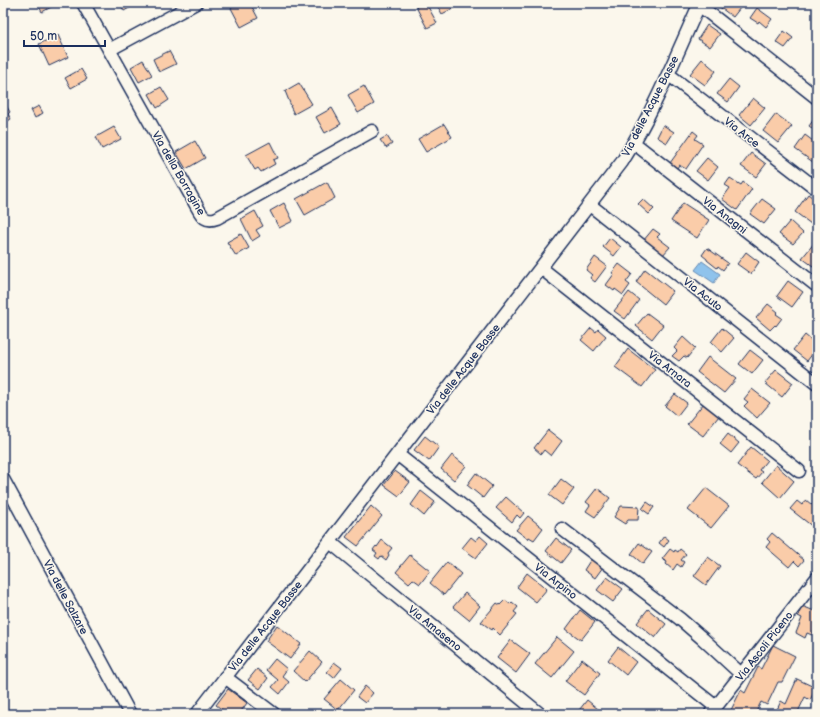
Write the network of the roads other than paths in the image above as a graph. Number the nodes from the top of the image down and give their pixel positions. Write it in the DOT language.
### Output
graph roads {
  1 [pos="83,3"];
  2 [pos="196,3"];
  3 [pos="698,4"];
  4 [pos="109,50"];
  5 [pos="668,74"];
  6 [pos="817,98"];
  7 [pos="372,131"];
  8 [pos="634,143"];
  9 [pos="817,189"];
  10 [pos="590,204"];
  11 [pos="541,268"];
  12 [pos="817,286"];
  13 [pos="817,384"];
  14 [pos="397,454"];
  15 [pos="799,471"];
  16 [pos="3,480"];
  17 [pos="562,528"];
  18 [pos="330,542"];
  19 [pos="815,583"];
  20 [pos="741,674"];
  21 [pos="225,677"];
  22 [pos="713,711"];
  23 [pos="200,713"];
  24 [pos="130,714"];
  25 [pos="274,714"];
  26 [pos="540,714"];
  1 -- 4 [label="street, Via della Borragine"];
  2 -- 4 [label="street"];
  3 -- 5 [label="street, Via delle Acque Basse"];
  3 -- 6 [label="street"];
  4 -- 7 [label="street, Via della Borragine"];
  5 -- 8 [label="street, Via delle Acque Basse"];
  5 -- 9 [label="street, Via Arce"];
  8 -- 10 [label="street, Via delle Acque Basse"];
  8 -- 12 [label="street, Via Anagni"];
  10 -- 11 [label="street, Via delle Acque Basse"];
  10 -- 13 [label="street, Via Acuto"];
  11 -- 14 [label="street, Via delle Acque Basse"];
  11 -- 15 [label="street, Via Arnara"];
  14 -- 18 [label="street, Via delle Acque Basse"];
  14 -- 22 [label="street, Via Arpino"];
  16 -- 24 [label="street, Via delle Salzare"];
  17 -- 20 [label="street"];
  18 -- 21 [label="street, Via delle Acque Basse"];
  18 -- 26 [label="street, Via Amaseno"];
  19 -- 20 [label="street, Via Ascoli Piceno"];
  20 -- 22 [label="street, Via Ascoli Piceno"];
  21 -- 23 [label="street, Via delle Acque Basse"];
  21 -- 25 [label="street"];
}
